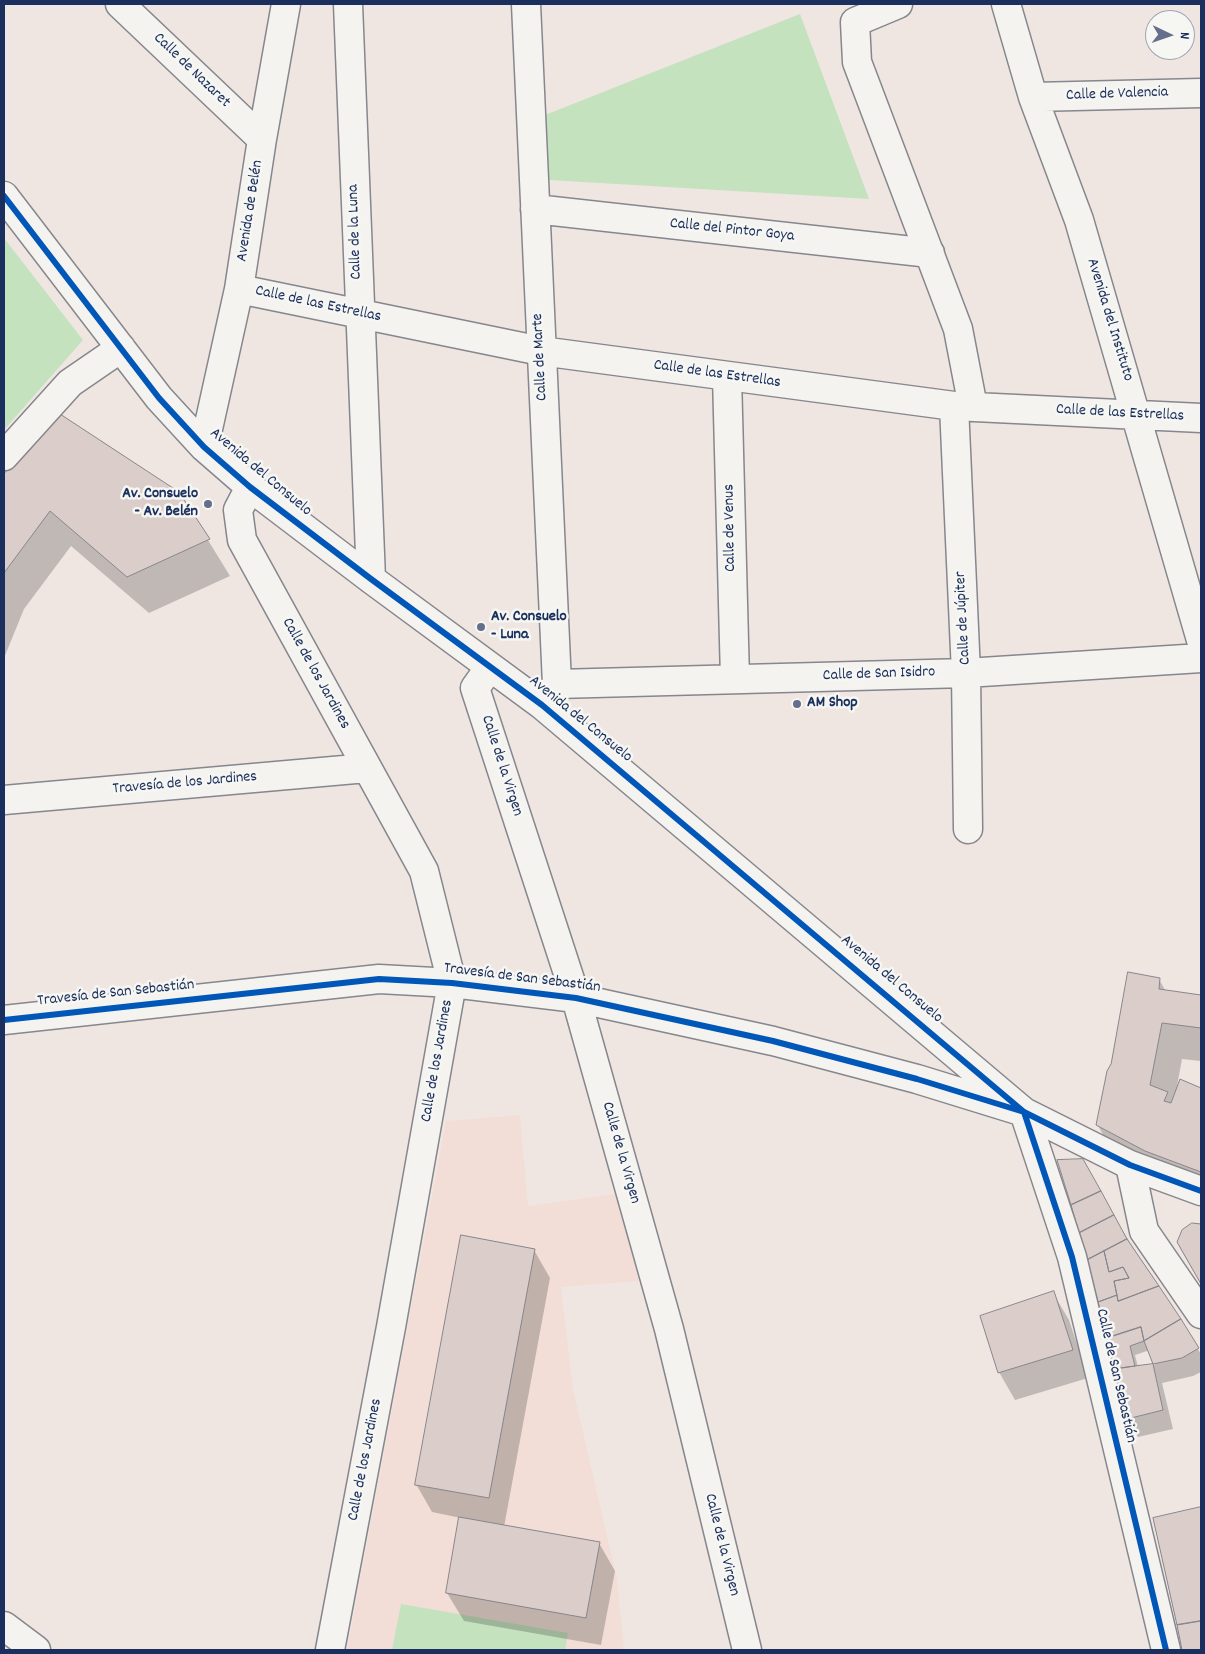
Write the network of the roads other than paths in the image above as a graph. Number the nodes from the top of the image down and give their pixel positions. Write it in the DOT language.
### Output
graph roads {
  1 [pos="120,4"];
  2 [pos="286,4"];
  3 [pos="348,4"];
  4 [pos="526,4"];
  5 [pos="898,4"];
  6 [pos="1006,4"];
  7 [pos="1201,93"];
  8 [pos="1033,97"];
  9 [pos="262,139"];
  10 [pos="4,196"];
  11 [pos="534,209"];
  12 [pos="930,253"];
  13 [pos="239,288"];
  14 [pos="359,314"];
  15 [pos="121,348"];
  16 [pos="541,351"];
  17 [pos="727,376"];
  18 [pos="964,407"];
  19 [pos="1137,414"];
  20 [pos="1201,418"];
  21 [pos="204,447"];
  22 [pos="4,456"];
  23 [pos="250,488"];
  24 [pos="370,579"];
  25 [pos="1201,640"];
  26 [pos="1201,658"];
  27 [pos="490,667"];
  28 [pos="966,673"];
  29 [pos="735,679"];
  30 [pos="550,694"];
  31 [pos="367,768"];
  32 [pos="4,800"];
  33 [pos="968,829"];
  34 [pos="452,982"];
  35 [pos="576,998"];
  36 [pos="4,1020"];
  37 [pos="1024,1112"];
  38 [pos="1130,1166"];
  39 [pos="1201,1191"];
  40 [pos="1201,1314"];
  41 [pos="4,1626"];
  42 [pos="36,1650"];
  43 [pos="330,1650"];
  44 [pos="747,1650"];
  45 [pos="1166,1650"];
  1 -- 9 [label="street, Calle de Nazaret"];
  2 -- 9 [label="street, Avenida de Belén"];
  3 -- 14 [label="street, Calle de la Luna"];
  4 -- 11 [label="street, Calle de Marte"];
  5 -- 12 [label="street"];
  6 -- 8 [label="street, Avenida del Instituto"];
  7 -- 8 [label="street, Calle de Valencia"];
  8 -- 19 [label="street, Avenida del Instituto"];
  9 -- 13 [label="street, Avenida de Belén"];
  10 -- 15 [label="street, Avenida del Consuelo"];
  11 -- 12 [label="street, Calle del Pintor Goya"];
  11 -- 16 [label="street, Calle de Marte"];
  12 -- 18 [label="street"];
  13 -- 14 [label="street, Calle de las Estrellas"];
  13 -- 21 [label="street, Avenida de Belén"];
  14 -- 16 [label="street, Calle de las Estrellas"];
  14 -- 24 [label="street, Calle de la Luna"];
  15 -- 21 [label="street, Avenida del Consuelo"];
  15 -- 22 [label="street"];
  16 -- 17 [label="street, Calle de las Estrellas"];
  16 -- 30 [label="street, Calle de Marte"];
  17 -- 18 [label="street, Calle de las Estrellas"];
  17 -- 29 [label="street, Calle de Venus"];
  18 -- 19 [label="street, Calle de las Estrellas"];
  18 -- 28 [label="street, Calle de Júpiter"];
  19 -- 20 [label="street, Calle de las Estrellas"];
  19 -- 25 [label="street, Avenida del Instituto"];
  21 -- 23 [label="street, Avenida del Consuelo"];
  23 -- 24 [label="street, Avenida del Consuelo"];
  23 -- 31 [label="street, Calle de los Jardines"];
  24 -- 27 [label="street, Avenida del Consuelo"];
  26 -- 28 [label="street, Calle de San Isidro"];
  27 -- 30 [label="street, Avenida del Consuelo"];
  27 -- 35 [label="street, Calle de la Virgen"];
  28 -- 29 [label="street, Calle de San Isidro"];
  28 -- 33 [label="street, Calle de Júpiter"];
  29 -- 30 [label="street, Calle de San Isidro"];
  30 -- 37 [label="street, Avenida del Consuelo"];
  31 -- 32 [label="street, Travesía de los Jardines"];
  31 -- 34 [label="street, Calle de los Jardines"];
  34 -- 35 [label="street, Travesía de San Sebastián"];
  34 -- 36 [label="street, Travesía de San Sebastián"];
  34 -- 43 [label="street, Calle de los Jardines"];
  35 -- 37 [label="street, Travesía de San Sebastián"];
  35 -- 44 [label="street, Calle de la Virgen"];
  37 -- 38 [label="street, Avenida del Consuelo"];
  37 -- 45 [label="street, Calle de San Sebastián"];
  38 -- 39 [label="street, Avenida del Consuelo"];
  38 -- 40 [label="street"];
  41 -- 42 [label="street"];
}
